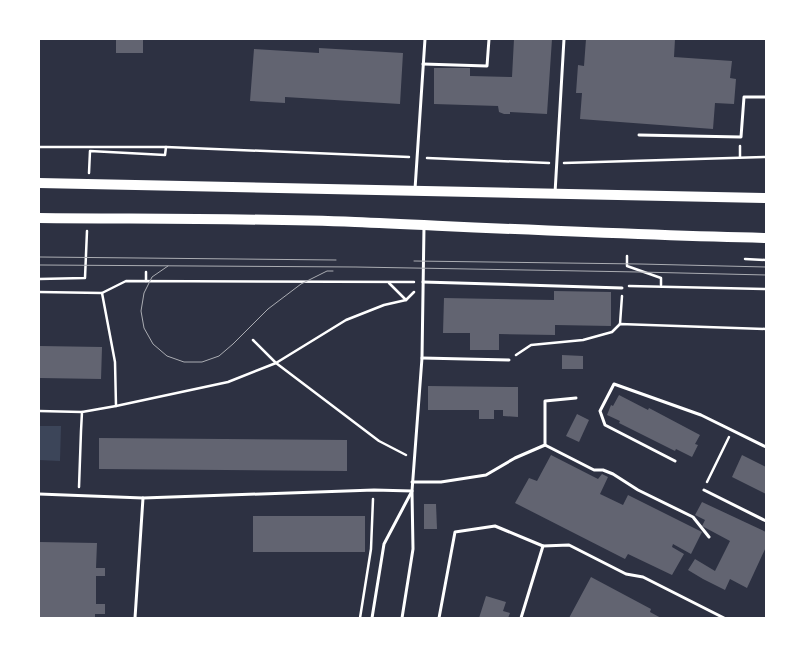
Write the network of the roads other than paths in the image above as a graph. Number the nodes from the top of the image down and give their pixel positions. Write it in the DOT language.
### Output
graph roads {
  1 [pos="425,39"];
  2 [pos="489,39"];
  3 [pos="564,39"];
  4 [pos="423,64"];
  5 [pos="766,98"];
  6 [pos="638,136"];
  7 [pos="39,183"];
  8 [pos="414,190"];
  9 [pos="554,193"];
  10 [pos="766,198"];
  11 [pos="39,218"];
  12 [pos="424,226"];
  13 [pos="766,238"];
  14 [pos="424,282"];
  15 [pos="622,288"];
  16 [pos="422,358"];
  17 [pos="509,360"];
  18 [pos="576,398"];
  19 [pos="545,445"];
  20 [pos="766,448"];
  21 [pos="675,461"];
  22 [pos="412,482"];
  23 [pos="704,490"];
  24 [pos="412,491"];
  25 [pos="39,494"];
  26 [pos="143,498"];
  27 [pos="766,521"];
  28 [pos="708,536"];
  29 [pos="543,546"];
  30 [pos="135,618"];
  31 [pos="372,618"];
  32 [pos="402,618"];
  33 [pos="439,618"];
  34 [pos="521,618"];
  35 [pos="724,618"];
  1 -- 4 [label="lane"];
  2 -- 4 [label="lane"];
  3 -- 9 [label="lane"];
  4 -- 8 [label="lane"];
  5 -- 6 [label="lane"];
  7 -- 8 [label="main road"];
  8 -- 9 [label="main road"];
  9 -- 10 [label="main road"];
  11 -- 12 [label="main road"];
  12 -- 13 [label="main road"];
  12 -- 14 [label="lane"];
  14 -- 15 [label="lane"];
  14 -- 16 [label="lane"];
  16 -- 17 [label="lane"];
  16 -- 22 [label="lane"];
  18 -- 19 [label="lane"];
  19 -- 22 [label="lane"];
  19 -- 28 [label="lane"];
  20 -- 21 [label="lane"];
  22 -- 24 [label="lane"];
  23 -- 27 [label="lane"];
  24 -- 26 [label="lane"];
  24 -- 31 [label="lane"];
  24 -- 32 [label="lane"];
  25 -- 26 [label="lane"];
  26 -- 30 [label="lane"];
  29 -- 33 [label="lane"];
  29 -- 34 [label="lane"];
  29 -- 35 [label="lane"];
}
